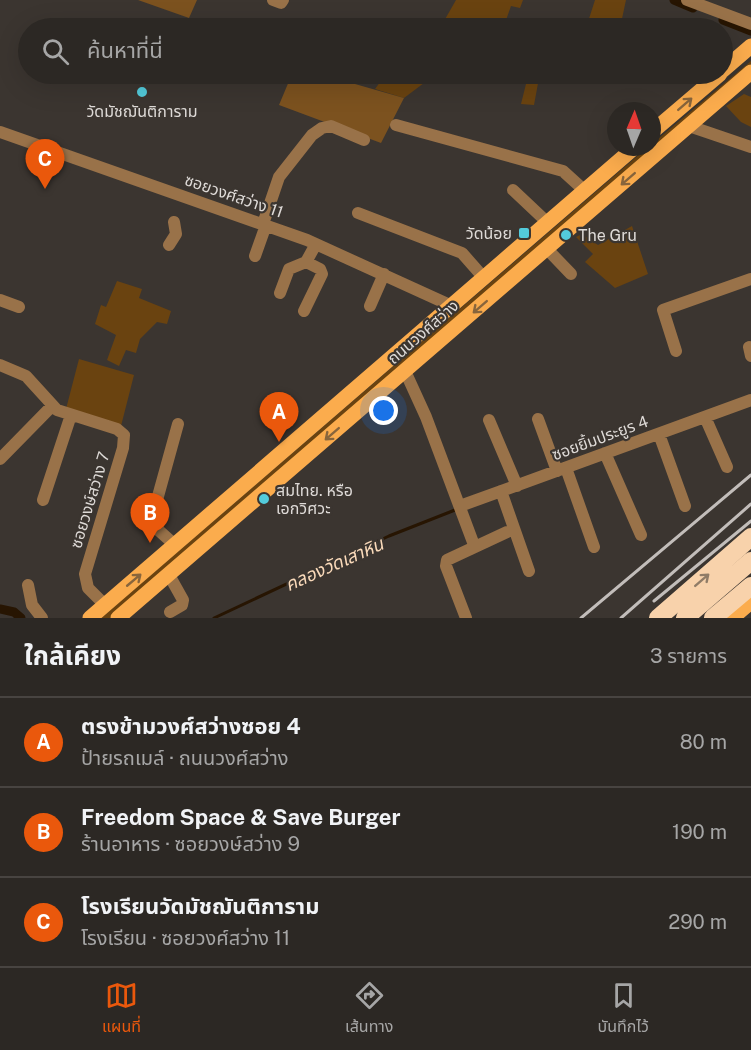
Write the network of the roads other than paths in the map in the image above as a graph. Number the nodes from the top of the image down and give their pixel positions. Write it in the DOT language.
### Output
graph roads {
  1 [pos="273,0"];
  2 [pos="283,0"];
  3 [pos="687,0"];
  4 [pos="751,24"];
  5 [pos="751,46"];
  6 [pos="733,62"];
  7 [pos="751,72"];
  8 [pos="707,84"];
  9 [pos="661,124"];
  10 [pos="396,125"];
  11 [pos="688,126"];
  12 [pos="0,132"];
  13 [pos="364,140"];
  14 [pos="751,147"];
  15 [pos="625,156"];
  16 [pos="513,190"];
  17 [pos="585,191"];
  18 [pos="358,213"];
  19 [pos="174,222"];
  20 [pos="548,223"];
  21 [pos="264,225"];
  22 [pos="316,244"];
  23 [pos="169,245"];
  24 [pos="547,249"];
  25 [pos="255,256"];
  26 [pos="306,262"];
  27 [pos="384,274"];
  28 [pos="571,274"];
  29 [pos="484,278"];
  30 [pos="751,279"];
  31 [pos="280,293"];
  32 [pos="0,300"];
  33 [pos="370,306"];
  34 [pos="452,306"];
  35 [pos="19,307"];
  36 [pos="304,311"];
  37 [pos="676,351"];
  38 [pos="0,365"];
  39 [pos="405,371"];
  40 [pos="751,400"];
  41 [pos="52,406"];
  42 [pos="71,415"];
  43 [pos="705,417"];
  44 [pos="538,419"];
  45 [pos="489,420"];
  46 [pos="178,424"];
  47 [pos="659,434"];
  48 [pos="605,453"];
  49 [pos="0,459"];
  50 [pos="727,466"];
  51 [pos="561,469"];
  52 [pos="517,486"];
  53 [pos="501,491"];
  54 [pos="43,500"];
  55 [pos="460,506"];
  56 [pos="685,506"];
  57 [pos="507,532"];
  58 [pos="641,535"];
  59 [pos="751,537"];
  60 [pos="175,545"];
  61 [pos="474,546"];
  62 [pos="594,547"];
  63 [pos="751,561"];
  64 [pos="751,568"];
  65 [pos="529,571"];
  66 [pos="169,575"];
  67 [pos="28,585"];
  68 [pos="751,586"];
  69 [pos="751,602"];
  70 [pos="105,605"];
  71 [pos="170,612"];
  72 [pos="42,618"];
  73 [pos="90,618"];
  74 [pos="118,618"];
  75 [pos="466,618"];
  76 [pos="658,618"];
  77 [pos="684,618"];
  78 [pos="694,618"];
  79 [pos="713,618"];
  80 [pos="732,618"];
  1 -- 2 [label="street"];
  3 -- 4 [label="street"];
  5 -- 6 [label="main road"];
  7 -- 11 [label="main road, ถนนวงศ์สว่าง"];
  9 -- 8 [label="main road, one-way"];
  10 -- 17 [label="street"];
  11 -- 14 [label="street"];
  11 -- 24 [label="main road, ถนนวงศ์สว่าง, one-way"];
  12 -- 21 [label="street, ซอยวงศ์สว่าง 11"];
  13 -- 21 [label="street"];
  15 -- 17 [label="main road, ถนนวงศ์สว่าง"];
  16 -- 20 [label="street"];
  17 -- 20 [label="main road, ถนนวงศ์สว่าง"];
  18 -- 29 [label="street"];
  19 -- 23 [label="street"];
  20 -- 29 [label="main road, ถนนวงศ์สว่าง"];
  21 -- 22 [label="street, ซอยวงศ์สว่าง 11"];
  21 -- 25 [label="street"];
  22 -- 26 [label="street"];
  22 -- 27 [label="street, ซอยวงศ์สว่าง 11"];
  24 -- 28 [label="street"];
  24 -- 39 [label="main road, ถนนวงศ์สว่าง, one-way"];
  26 -- 31 [label="street"];
  26 -- 36 [label="street"];
  27 -- 33 [label="street"];
  27 -- 34 [label="street, ซอยวงศ์สว่าง 11"];
  29 -- 34 [label="main road, ถนนวงศ์สว่าง"];
  30 -- 37 [label="street"];
  32 -- 35 [label="street"];
  34 -- 60 [label="main road, ถนนวงศ์สว่าง"];
  38 -- 41 [label="street, ซอยวงษ์สว่าง 7"];
  39 -- 55 [label="street"];
  39 -- 66 [label="main road, ถนนวงศ์สว่าง, one-way"];
  40 -- 43 [label="street, ซอยยิ้มประยูร 4"];
  41 -- 42 [label="street, ซอยวงษ์สว่าง 7"];
  41 -- 49 [label="street"];
  42 -- 54 [label="street"];
  42 -- 70 [label="street, ซอยวงษ์สว่าง 7"];
  43 -- 47 [label="street, ซอยยิ้มประยูร 4"];
  43 -- 50 [label="street"];
  44 -- 51 [label="street"];
  45 -- 52 [label="street"];
  46 -- 60 [label="street"];
  47 -- 48 [label="street, ซอยยิ้มประยูร 4"];
  47 -- 56 [label="street"];
  48 -- 51 [label="street, ซอยยิ้มประยูร 4"];
  48 -- 58 [label="street"];
  51 -- 52 [label="street, ซอยยิ้มประยูร 4"];
  51 -- 62 [label="street"];
  52 -- 53 [label="street, ซอยยิ้มประยูร 4"];
  53 -- 55 [label="street, ซอยยิ้มประยูร 4"];
  53 -- 65 [label="street"];
  55 -- 61 [label="street"];
  57 -- 61 [label="street"];
  76 -- 59 [label="highway, one-way"];
  70 -- 60 [label="main road, ถนนวงศ์สว่าง, one-way"];
  61 -- 75 [label="street"];
  63 -- 77 [label="highway"];
  64 -- 78 [label="main road"];
  66 -- 71 [label="street"];
  66 -- 74 [label="main road, ถนนวงศ์สว่าง"];
  67 -- 72 [label="street"];
  68 -- 79 [label="highway"];
  69 -- 80 [label="main road"];
  70 -- 73 [label="main road, ถนนวงศ์สว่าง"];
}
